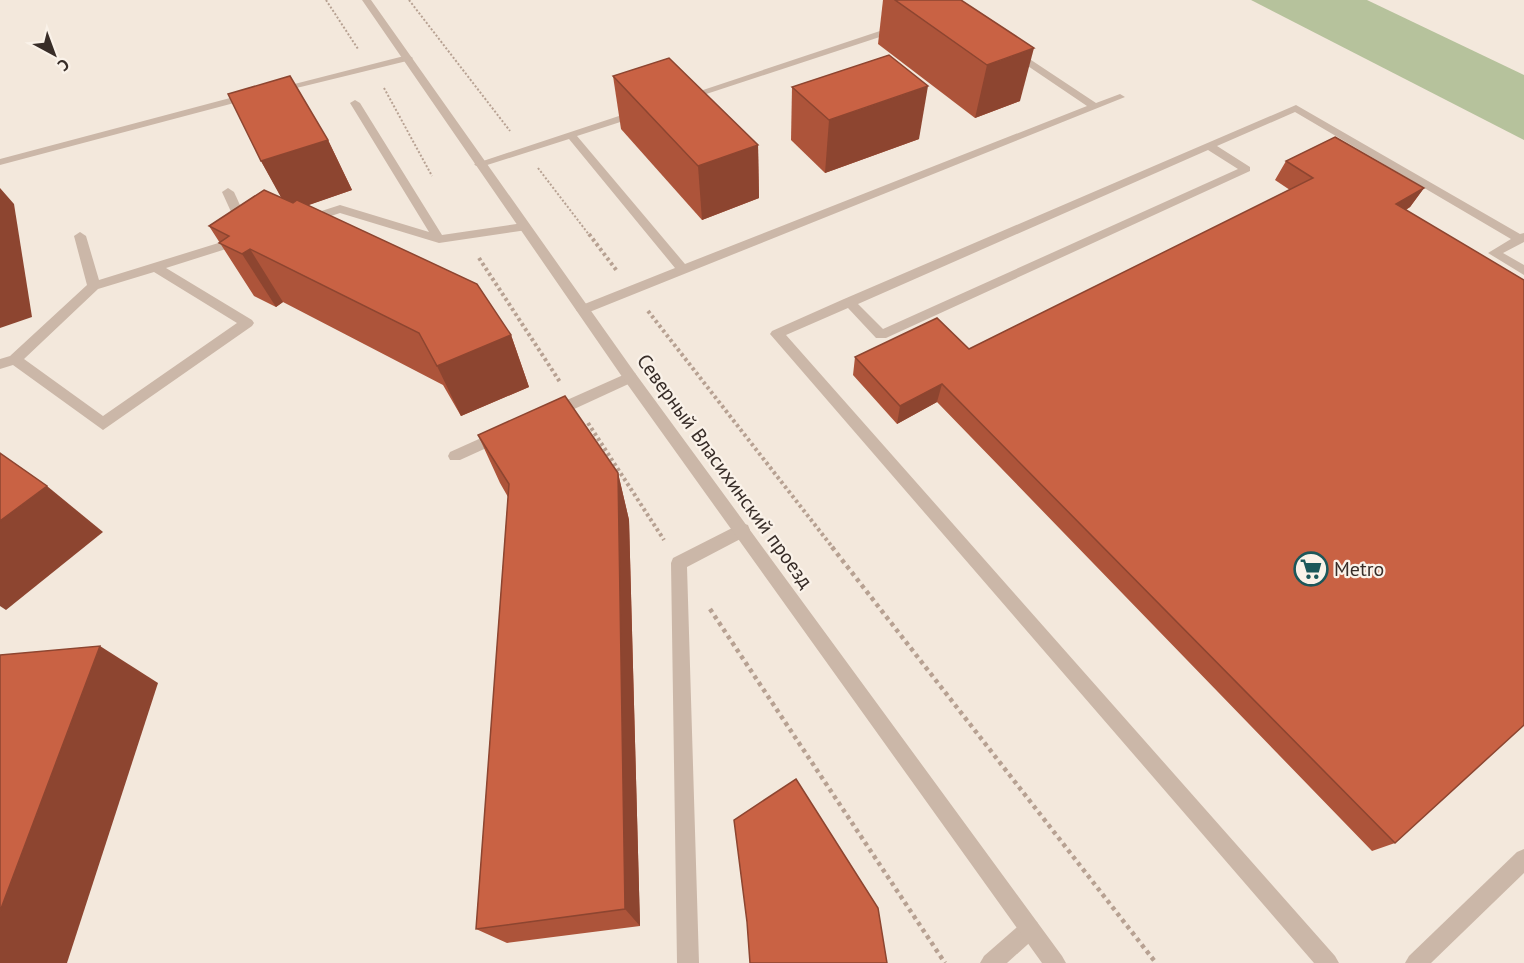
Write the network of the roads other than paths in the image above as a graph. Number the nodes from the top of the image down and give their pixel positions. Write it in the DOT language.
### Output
graph roads {
  1 [pos="366,0"];
  2 [pos="908,25"];
  3 [pos="1007,48"];
  4 [pos="408,58"];
  5 [pos="267,92"];
  6 [pos="256,94"];
  7 [pos="1120,97"];
  8 [pos="672,102"];
  9 [pos="355,103"];
  10 [pos="1095,107"];
  11 [pos="649,109"];
  12 [pos="571,135"];
  13 [pos="1209,146"];
  14 [pos="0,162"];
  15 [pos="480,164"];
  16 [pos="228,192"];
  17 [pos="300,222"];
  18 [pos="523,227"];
  19 [pos="80,236"];
  20 [pos="1522,238"];
  21 [pos="439,239"];
  22 [pos="155,267"];
  23 [pos="683,270"];
  24 [pos="1524,271"];
  25 [pos="94,286"];
  26 [pos="849,302"];
  27 [pos="582,310"];
  28 [pos="15,359"];
  29 [pos="0,364"];
  30 [pos="630,377"];
  31 [pos="541,417"];
  32 [pos="509,432"];
  33 [pos="455,456"];
  34 [pos="742,530"];
  35 [pos="1524,859"];
  36 [pos="1030,929"];
  37 [pos="688,963"];
  38 [pos="991,963"];
  39 [pos="1055,963"];
  40 [pos="1328,963"];
  41 [pos="1416,963"];
  1 -- 4 [label="street, Северный Власихинский проезд"];
  2 -- 8 [label="street"];
  3 -- 10 [label="street"];
  4 -- 5 [label="street"];
  4 -- 15 [label="street, Северный Власихинский проезд"];
  6 -- 14 [label="street"];
  7 -- 10 [label="street"];
  9 -- 21 [label="street"];
  10 -- 23 [label="street"];
  11 -- 12 [label="street"];
  12 -- 15 [label="street"];
  12 -- 23 [label="street"];
  13 -- 20 [label="street"];
  13 -- 26 [label="street"];
  13 -- 26 [label="street"];
  15 -- 18 [label="street, Северный Власихинский проезд"];
  16 -- 22 [label="street"];
  17 -- 21 [label="street"];
  18 -- 21 [label="street"];
  18 -- 27 [label="street, Северный Власихинский проезд"];
  19 -- 25 [label="street"];
  20 -- 24 [label="street"];
  22 -- 25 [label="street"];
  22 -- 28 [label="street"];
  23 -- 27 [label="street"];
  25 -- 28 [label="street"];
  26 -- 40 [label="street"];
  27 -- 30 [label="street, Северный Власихинский проезд"];
  28 -- 29 [label="street"];
  30 -- 31 [label="street"];
  30 -- 34 [label="street, Северный Власихинский проезд"];
  32 -- 33 [label="street"];
  34 -- 36 [label="street, Северный Власихинский проезд"];
  34 -- 37 [label="street"];
  35 -- 41 [label="street"];
  36 -- 38 [label="street"];
  36 -- 39 [label="street, Северный Власихинский проезд"];
}
